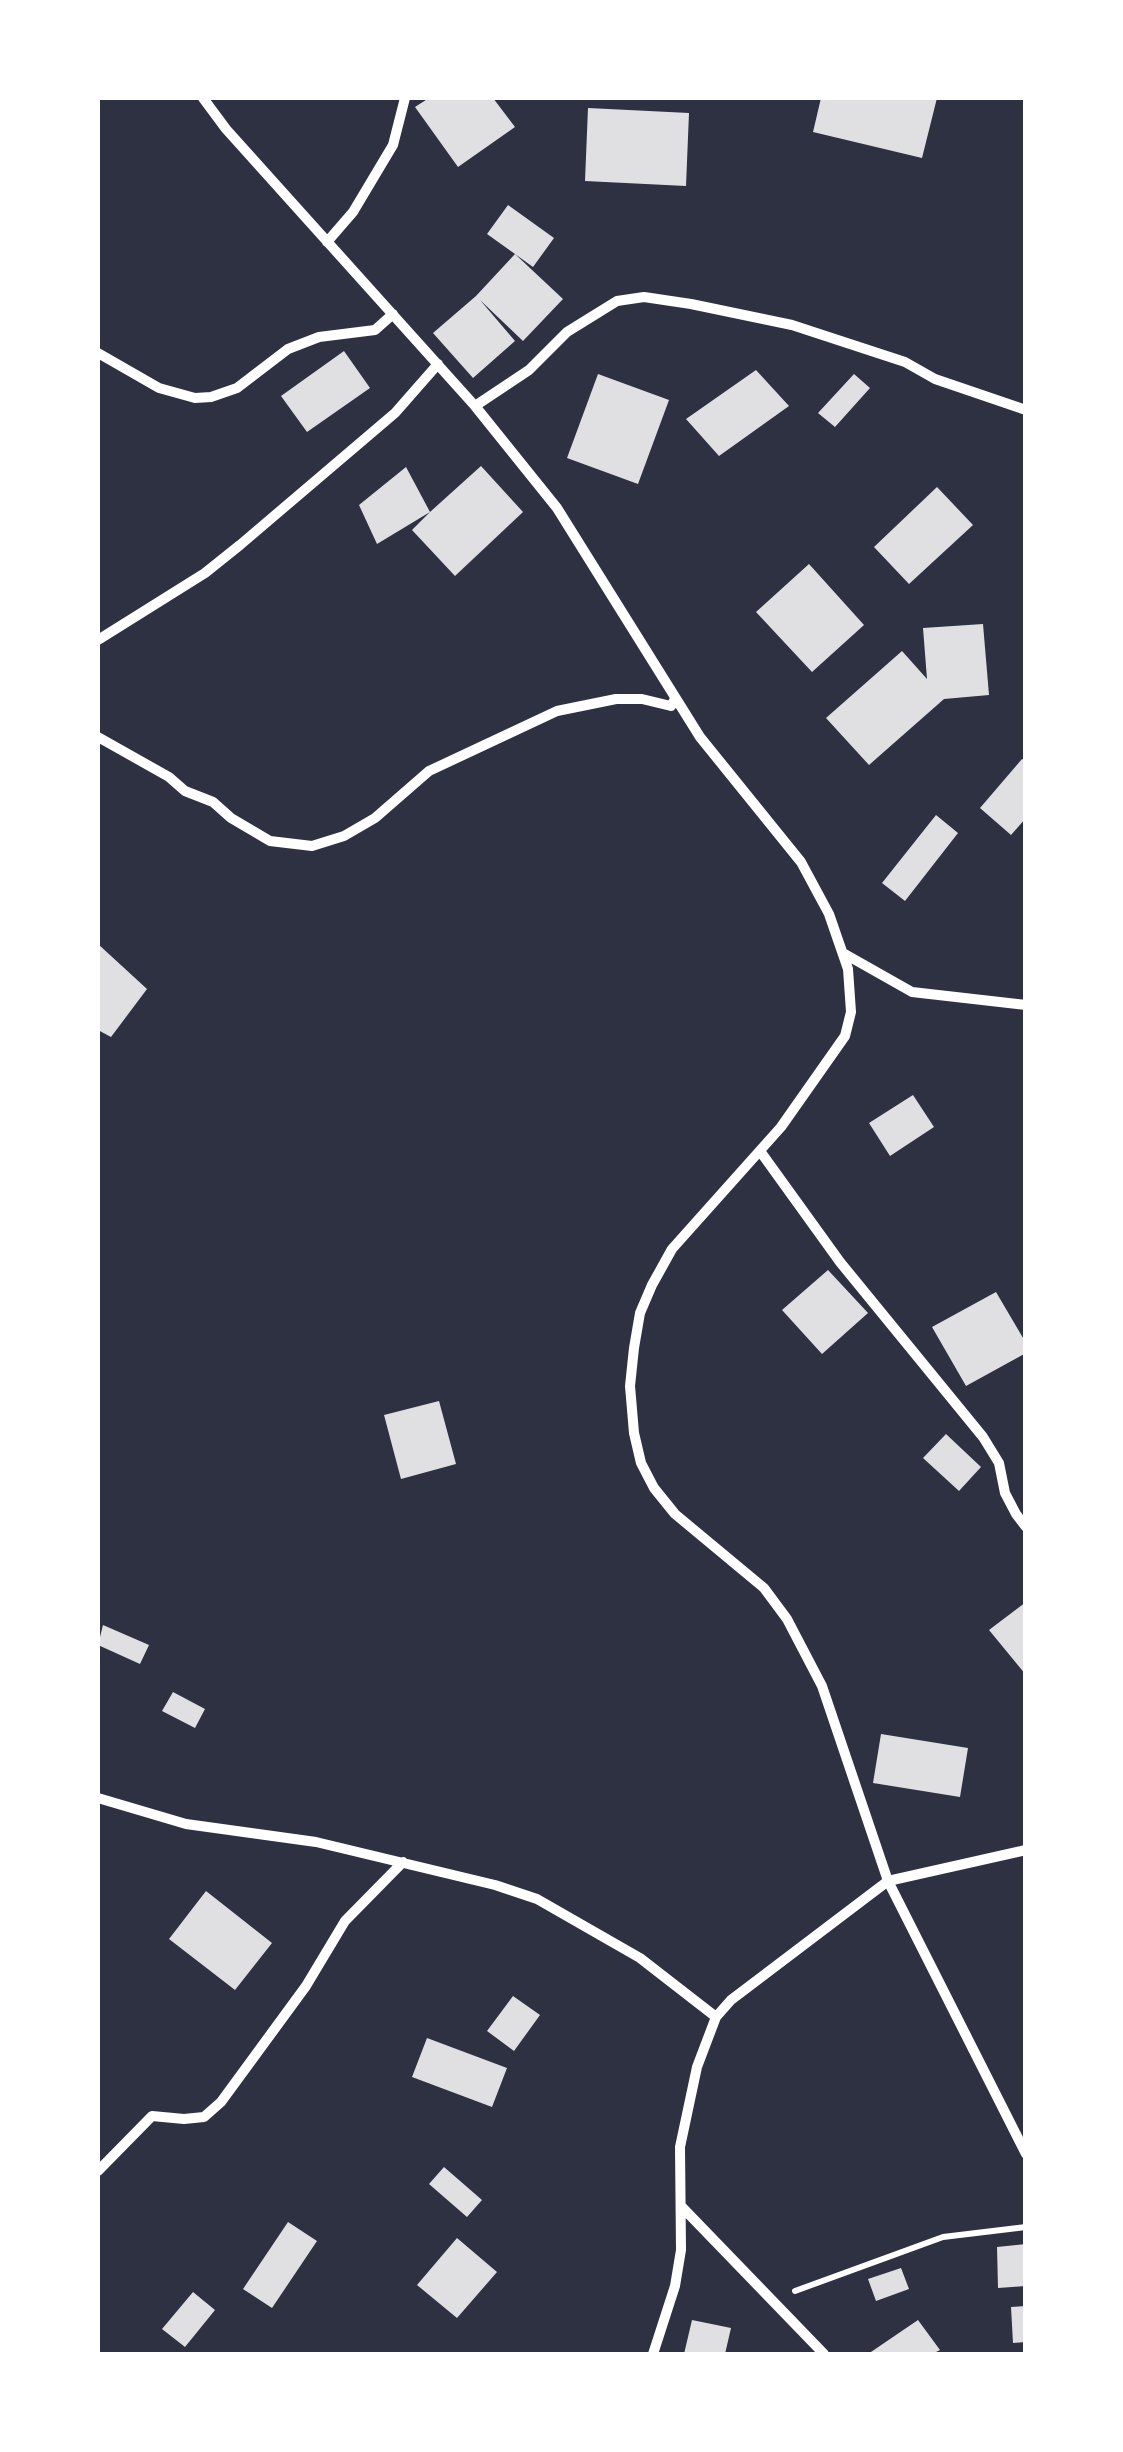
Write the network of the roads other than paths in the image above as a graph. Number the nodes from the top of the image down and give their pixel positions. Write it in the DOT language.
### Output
graph roads {
  1 [pos="202,98"];
  2 [pos="405,98"];
  3 [pos="328,242"];
  4 [pos="393,314"];
  5 [pos="98,353"];
  6 [pos="438,364"];
  7 [pos="475,406"];
  8 [pos="1026,410"];
  9 [pos="98,640"];
  10 [pos="676,699"];
  11 [pos="98,737"];
  12 [pos="844,954"];
  13 [pos="1026,1005"];
  14 [pos="760,1151"];
  15 [pos="1026,1526"];
  16 [pos="98,1798"];
  17 [pos="1026,1850"];
  18 [pos="403,1862"];
  19 [pos="888,1880"];
  20 [pos="716,2017"];
  21 [pos="1026,2154"];
  22 [pos="98,2171"];
  23 [pos="680,2206"];
  24 [pos="653,2354"];
  25 [pos="824,2354"];
  1 -- 3 [label="street"];
  2 -- 3 [label="street"];
  3 -- 4 [label="street"];
  4 -- 5 [label="street"];
  4 -- 6 [label="street"];
  6 -- 7 [label="street"];
  6 -- 9 [label="street"];
  7 -- 8 [label="street"];
  7 -- 10 [label="street"];
  10 -- 11 [label="street"];
  10 -- 12 [label="street"];
  12 -- 13 [label="street"];
  12 -- 14 [label="street"];
  14 -- 15 [label="street"];
  14 -- 19 [label="street"];
  16 -- 18 [label="street"];
  17 -- 19 [label="street"];
  18 -- 20 [label="street"];
  18 -- 22 [label="street"];
  19 -- 20 [label="street"];
  19 -- 21 [label="street"];
  20 -- 23 [label="street"];
  23 -- 24 [label="street"];
  23 -- 25 [label="street"];
}
